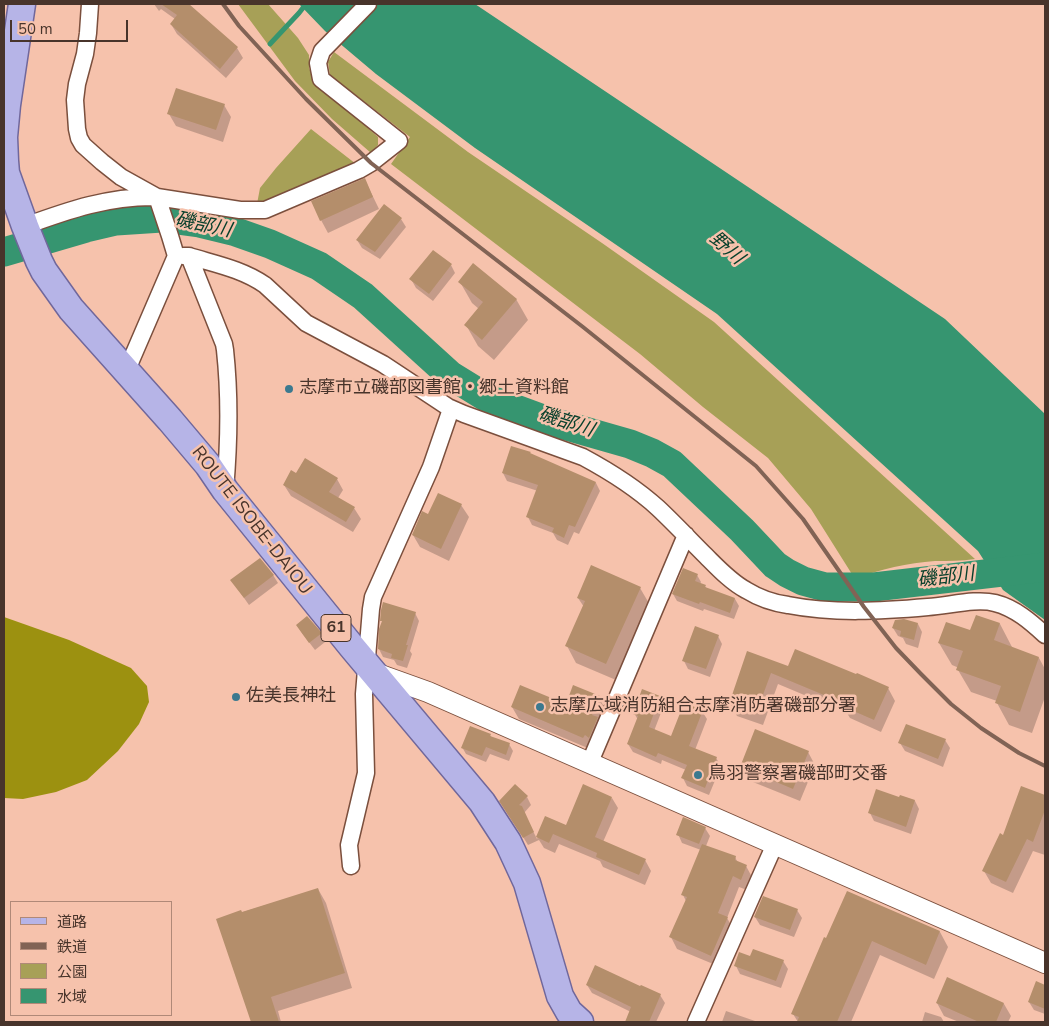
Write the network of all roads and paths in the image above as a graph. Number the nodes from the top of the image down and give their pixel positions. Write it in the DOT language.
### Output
graph roads {
  1 [pos="22,4"];
  2 [pos="90,4"];
  3 [pos="368,4"];
  4 [pos="7,87"];
  5 [pos="5,171"];
  6 [pos="157,197"];
  7 [pos="25,226"];
  8 [pos="182,256"];
  9 [pos="126,372"];
  10 [pos="451,408"];
  11 [pos="225,490"];
  12 [pos="686,535"];
  13 [pos="1045,635"];
  14 [pos="371,669"];
  15 [pos="590,762"];
  16 [pos="775,844"];
  17 [pos="351,866"];
  18 [pos="1045,963"];
  19 [pos="580,1022"];
  20 [pos="696,1022"];
  1 -- 4 [label="main road, ROUTE ISOBE-DAIOU"];
  2 -- 6 [label="street"];
  3 -- 6 [label="street"];
  4 -- 5 [label="main road, ROUTE ISOBE-DAIOU / 61"];
  5 -- 7 [label="main road, ROUTE ISOBE-DAIOU / 61"];
  6 -- 7 [label="street"];
  6 -- 8 [label="street"];
  7 -- 9 [label="main road, ROUTE ISOBE-DAIOU / 61"];
  8 -- 9 [label="street"];
  8 -- 10 [label="street"];
  8 -- 11 [label="street"];
  9 -- 11 [label="main road, ROUTE ISOBE-DAIOU / 61"];
  10 -- 12 [label="street"];
  10 -- 14 [label="street"];
  11 -- 14 [label="main road, ROUTE ISOBE-DAIOU / 61"];
  12 -- 13 [label="street"];
  12 -- 15 [label="street"];
  14 -- 15 [label="street"];
  14 -- 17 [label="street"];
  14 -- 19 [label="main road, ROUTE ISOBE-DAIOU / 61"];
  15 -- 16 [label="street"];
  16 -- 18 [label="street"];
  16 -- 20 [label="street"];
}
